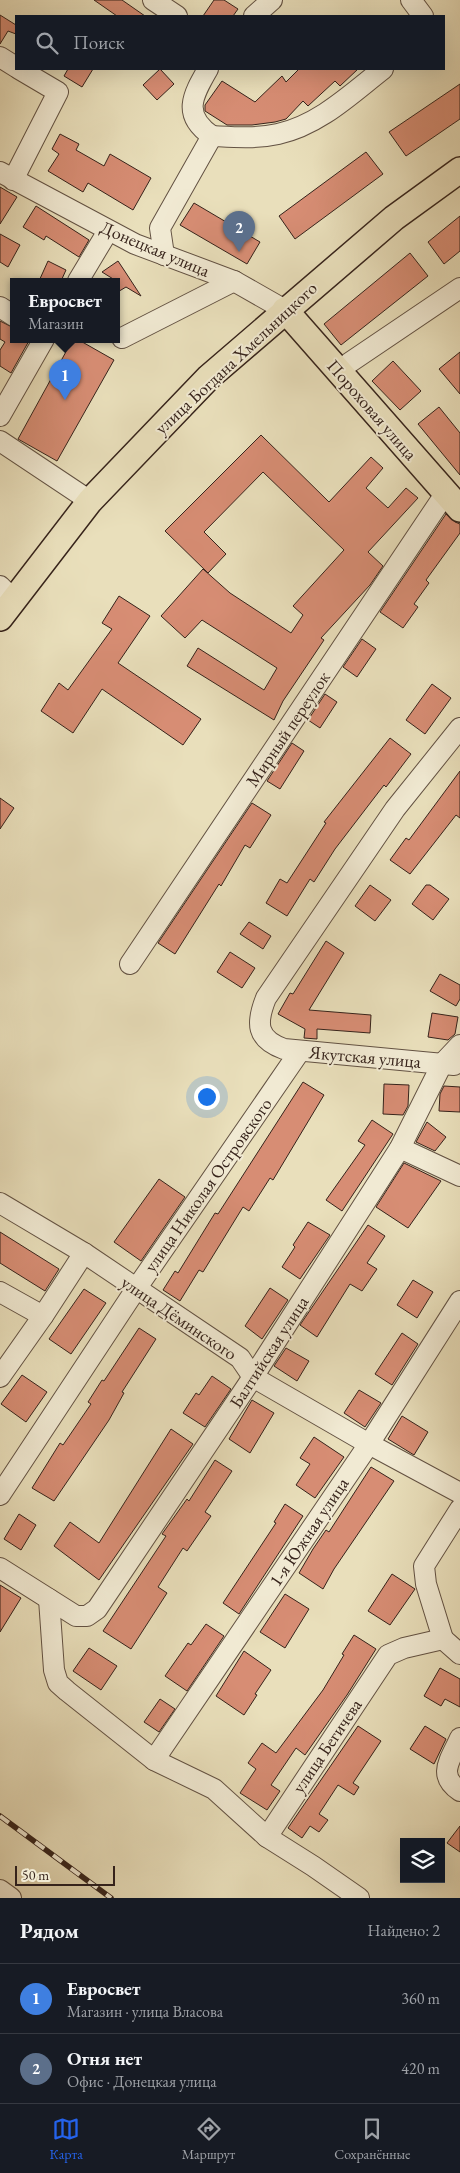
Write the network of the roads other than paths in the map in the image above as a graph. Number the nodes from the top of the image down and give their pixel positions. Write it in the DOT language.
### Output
graph roads {
  1 [pos="153,0"];
  2 [pos="272,0"];
  3 [pos="411,0"];
  4 [pos="176,15"];
  5 [pos="255,15"];
  6 [pos="422,15"];
  7 [pos="0,57"];
  8 [pos="15,66"];
  9 [pos="22,70"];
  10 [pos="207,70"];
  11 [pos="382,70"];
  12 [pos="212,136"];
  13 [pos="460,170"];
  14 [pos="7,176"];
  15 [pos="108,231"];
  16 [pos="164,254"];
  17 [pos="80,278"];
  18 [pos="234,281"];
  19 [pos="460,288"];
  20 [pos="285,310"];
  21 [pos="122,338"];
  22 [pos="42,343"];
  23 [pos="349,363"];
  24 [pos="0,416"];
  25 [pos="0,441"];
  26 [pos="90,501"];
  27 [pos="453,502"];
  28 [pos="5,602"];
  29 [pos="460,728"];
  30 [pos="130,964"];
  31 [pos="460,1045"];
  32 [pos="300,1051"];
  33 [pos="451,1065"];
  34 [pos="400,1148"];
  35 [pos="460,1176"];
  36 [pos="0,1203"];
  37 [pos="84,1253"];
  38 [pos="136,1289"];
  39 [pos="0,1292"];
  40 [pos="460,1301"];
  41 [pos="43,1316"];
  42 [pos="0,1377"];
  43 [pos="253,1377"];
  44 [pos="369,1444"];
  45 [pos="460,1493"];
  46 [pos="0,1495"];
  47 [pos="460,1509"];
  48 [pos="0,1568"];
  49 [pos="49,1599"];
  50 [pos="443,1639"];
  51 [pos="460,1654"];
  52 [pos="460,1738"];
  53 [pos="154,1760"];
  54 [pos="460,1791"];
  55 [pos="266,1838"];
  56 [pos="0,1890"];
  57 [pos="11,1898"];
  58 [pos="358,1898"];
  1 -- 4 [label="street"];
  2 -- 5 [label="street"];
  3 -- 6 [label="street"];
  7 -- 8 [label="street"];
  9 -- 14 [label="street"];
  10 -- 12 [label="street"];
  11 -- 12 [label="street"];
  12 -- 16 [label="street"];
  13 -- 20 [label="main road, улица Богдана Хмельницкого"];
  14 -- 15 [label="street, Донецкая улица"];
  15 -- 16 [label="street, Донецкая улица"];
  15 -- 17 [label="street"];
  16 -- 18 [label="street, Донецкая улица"];
  18 -- 20 [label="street, Донецкая улица"];
  18 -- 21 [label="street"];
  19 -- 23 [label="street"];
  20 -- 26 [label="main road, улица Богдана Хмельницкого"];
  20 -- 27 [label="main road, Пороховая улица"];
  22 -- 24 [label="street"];
  25 -- 26 [label="street"];
  26 -- 28 [label="main road, улица Богдана Хмельницкого"];
  27 -- 30 [label="street, Мирный переулок"];
  29 -- 32 [label="street, Якутская улица"];
  31 -- 33 [label="street, Балтийская улица"];
  32 -- 33 [label="street, Якутская улица"];
  32 -- 38 [label="street, улица Николая Островского"];
  33 -- 34 [label="street, Балтийская улица"];
  34 -- 35 [label="street"];
  34 -- 43 [label="street, Балтийская улица"];
  36 -- 37 [label="street, улица Дёминского"];
  37 -- 38 [label="street, улица Дёминского"];
  37 -- 41 [label="street"];
  38 -- 43 [label="street, улица Дёминского"];
  38 -- 46 [label="street, улица Николая Островского"];
  39 -- 41 [label="street"];
  40 -- 44 [label="street, 1-я Южная улица"];
  41 -- 42 [label="street"];
  43 -- 44 [label="street, улица Дёминского"];
  43 -- 49 [label="street, Балтийская улица"];
  44 -- 45 [label="street, улица Дёминского"];
  44 -- 53 [label="street, 1-я Южная улица"];
  47 -- 50 [label="street"];
  48 -- 49 [label="street"];
  49 -- 53 [label="street"];
  50 -- 51 [label="street"];
  50 -- 55 [label="street, улица Бегичева"];
  52 -- 54 [label="street"];
  53 -- 55 [label="street"];
  55 -- 58 [label="street"];
  56 -- 57 [label="street"];
}
